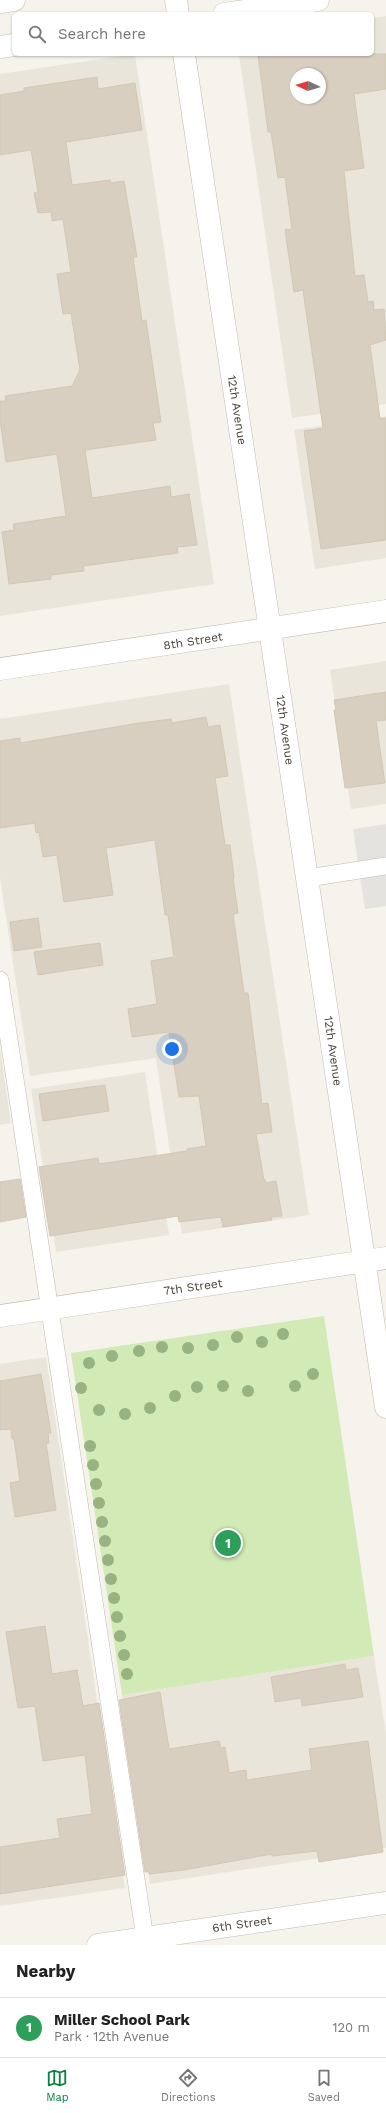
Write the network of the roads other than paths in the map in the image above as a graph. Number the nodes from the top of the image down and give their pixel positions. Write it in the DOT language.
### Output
graph roads {
  1 [pos="14,0"];
  2 [pos="176,0"];
  3 [pos="318,0"];
  4 [pos="0,2"];
  5 [pos="178,12"];
  6 [pos="237,12"];
  7 [pos="12,45"];
  8 [pos="0,47"];
  9 [pos="184,56"];
  10 [pos="386,611"];
  11 [pos="270,629"];
  12 [pos="0,670"];
  13 [pos="386,866"];
  14 [pos="308,878"];
  15 [pos="0,980"];
  16 [pos="386,1258"];
  17 [pos="364,1262"];
  18 [pos="49,1309"];
  19 [pos="0,1316"];
  20 [pos="386,1407"];
  21 [pos="386,1903"];
  22 [pos="145,1942"];
  23 [pos="98,1945"];
  1 -- 4 [label="street"];
  2 -- 5 [label="street"];
  3 -- 6 [label="street"];
  7 -- 8 [label="street"];
  9 -- 11 [label="street, 12th Avenue"];
  10 -- 11 [label="street, 8th Street"];
  11 -- 12 [label="street, 8th Street"];
  11 -- 14 [label="street, 12th Avenue"];
  13 -- 14 [label="lane"];
  14 -- 17 [label="street, 12th Avenue"];
  15 -- 18 [label="lane"];
  16 -- 17 [label="street, 7th Street"];
  17 -- 18 [label="street, 7th Street"];
  17 -- 20 [label="street, 12th Avenue"];
  18 -- 19 [label="street, 7th Street"];
  18 -- 22 [label="lane"];
  21 -- 22 [label="street, 6th Street"];
  22 -- 23 [label="street, 6th Street"];
}
